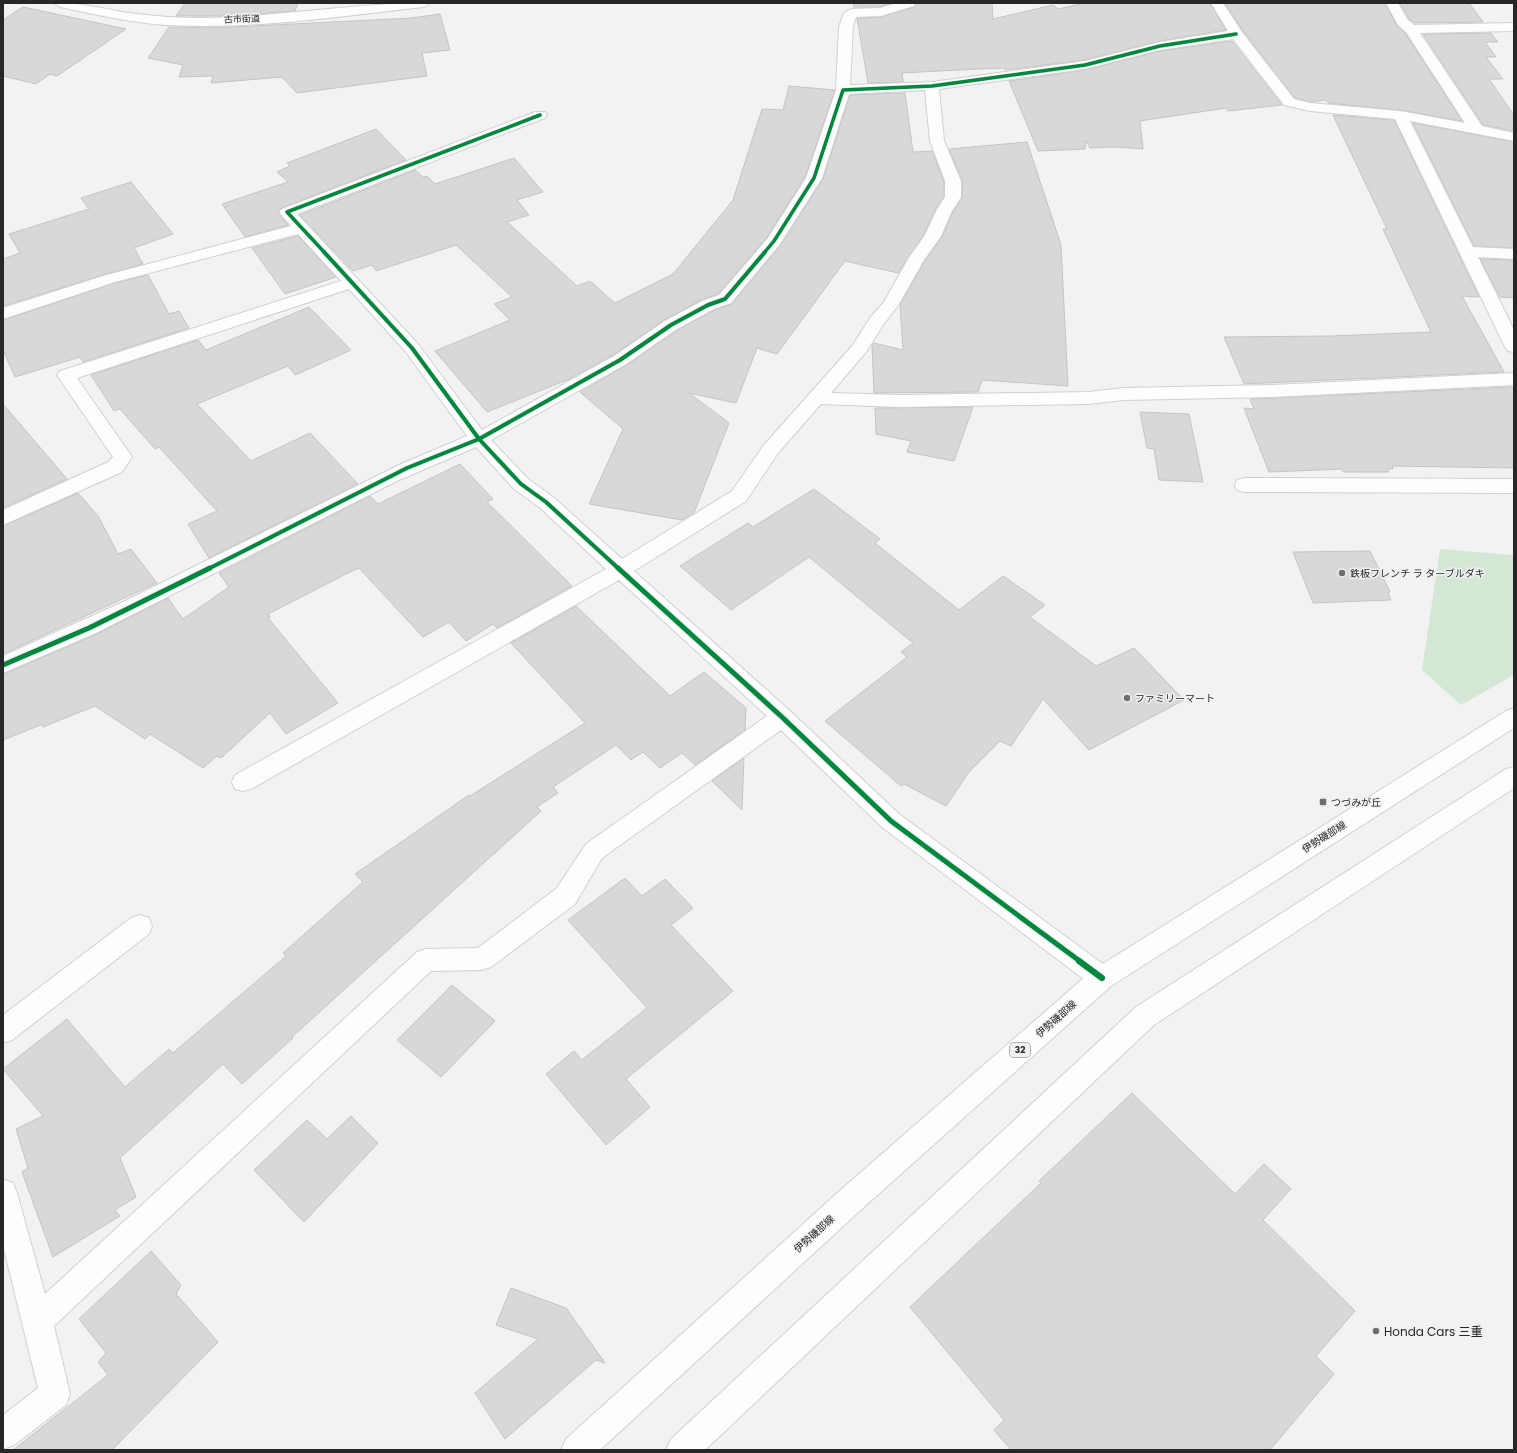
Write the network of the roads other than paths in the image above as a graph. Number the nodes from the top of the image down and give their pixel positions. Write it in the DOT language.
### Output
graph roads {
  1 [pos="60,3"];
  2 [pos="424,3"];
  3 [pos="909,3"];
  4 [pos="1217,3"];
  5 [pos="1392,3"];
  6 [pos="1514,27"];
  7 [pos="1411,29"];
  8 [pos="1236,34"];
  9 [pos="932,86"];
  10 [pos="843,90"];
  11 [pos="540,115"];
  12 [pos="1400,115"];
  13 [pos="1477,130"];
  14 [pos="1514,137"];
  15 [pos="301,228"];
  16 [pos="1468,252"];
  17 [pos="1514,254"];
  18 [pos="351,283"];
  19 [pos="3,314"];
  20 [pos="1514,347"];
  21 [pos="1514,379"];
  22 [pos="817,398"];
  23 [pos="479,439"];
  24 [pos="1244,485"];
  25 [pos="1514,486"];
  26 [pos="3,518"];
  27 [pos="620,570"];
  28 [pos="3,665"];
  29 [pos="782,717"];
  30 [pos="1514,717"];
  31 [pos="1514,776"];
  32 [pos="243,782"];
  33 [pos="140,926"];
  34 [pos="1102,978"];
  35 [pos="3,1031"];
  36 [pos="3,1193"];
  37 [pos="38,1321"];
  38 [pos="3,1434"];
  39 [pos="577,1450"];
  40 [pos="682,1450"];
  1 -- 2 [label="street, 古市街道"];
  3 -- 10 [label="street"];
  4 -- 8 [label="street"];
  5 -- 7 [label="street"];
  6 -- 7 [label="street"];
  7 -- 13 [label="street"];
  8 -- 9 [label="street"];
  8 -- 12 [label="street"];
  9 -- 10 [label="street"];
  9 -- 22 [label="street"];
  10 -- 23 [label="street"];
  11 -- 15 [label="street"];
  12 -- 13 [label="street"];
  12 -- 16 [label="street"];
  13 -- 14 [label="street"];
  15 -- 18 [label="street"];
  15 -- 19 [label="street"];
  16 -- 17 [label="street"];
  16 -- 20 [label="street"];
  18 -- 23 [label="street"];
  18 -- 26 [label="street"];
  21 -- 22 [label="street"];
  22 -- 27 [label="street"];
  23 -- 27 [label="street"];
  23 -- 28 [label="street"];
  24 -- 25 [label="street"];
  27 -- 29 [label="street"];
  27 -- 32 [label="street"];
  29 -- 34 [label="street"];
  29 -- 37 [label="street"];
  30 -- 34 [label="street, 伊勢磯部線 / 32"];
  31 -- 40 [label="street"];
  33 -- 35 [label="street"];
  34 -- 39 [label="street, 伊勢磯部線 / 32"];
  36 -- 37 [label="street"];
  37 -- 38 [label="street"];
}
